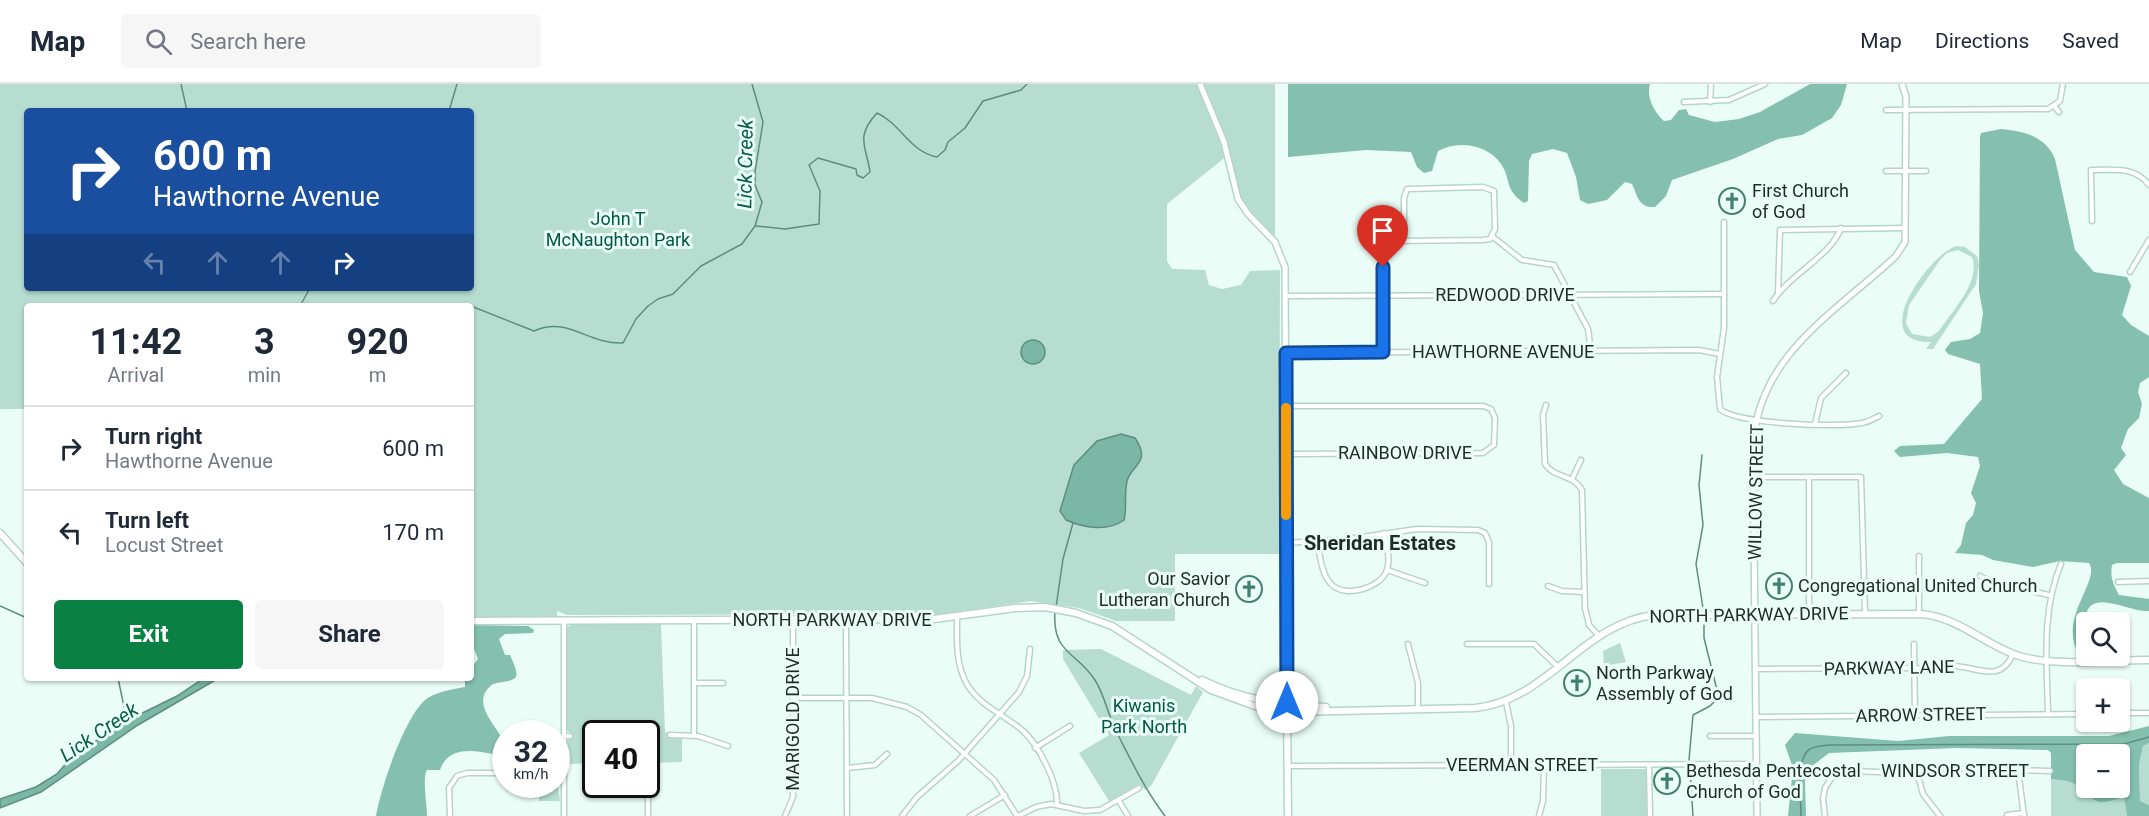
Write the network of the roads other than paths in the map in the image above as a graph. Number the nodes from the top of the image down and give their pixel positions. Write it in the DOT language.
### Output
graph roads {
  1 [pos="1200,84"];
  2 [pos="1711,84"];
  3 [pos="1765,84"];
  4 [pos="1902,84"];
  5 [pos="2063,84"];
  6 [pos="1684,102"];
  7 [pos="1710,102"];
  8 [pos="2055,107"];
  9 [pos="1886,110"];
  10 [pos="1906,110"];
  11 [pos="2059,112"];
  12 [pos="1886,171"];
  13 [pos="1907,171"];
  14 [pos="1926,171"];
  15 [pos="2149,185"];
  16 [pos="2092,221"];
  17 [pos="1724,222"];
  18 [pos="1841,228"];
  19 [pos="1907,228"];
  20 [pos="1493,237"];
  21 [pos="2149,240"];
  22 [pos="1404,241"];
  23 [pos="2130,272"];
  24 [pos="1778,293"];
  25 [pos="1725,294"];
  26 [pos="1570,295"];
  27 [pos="1286,296"];
  28 [pos="1383,296"];
  29 [pos="1773,301"];
  30 [pos="1591,351"];
  31 [pos="1383,352"];
  32 [pos="1286,353"];
  33 [pos="1720,354"];
  34 [pos="1846,373"];
  35 [pos="1546,405"];
  36 [pos="1286,406"];
  37 [pos="1879,416"];
  38 [pos="1756,420"];
  39 [pos="1815,424"];
  40 [pos="1286,454"];
  41 [pos="1581,460"];
  42 [pos="1754,477"];
  43 [pos="1809,478"];
  44 [pos="1572,479"];
  45 [pos="0,533"];
  46 [pos="1384,533"];
  47 [pos="1317,541"];
  48 [pos="1286,543"];
  49 [pos="1919,556"];
  50 [pos="24,560"];
  51 [pos="2061,564"];
  52 [pos="1387,570"];
  53 [pos="1980,576"];
  54 [pos="2149,581"];
  55 [pos="2118,582"];
  56 [pos="1425,583"];
  57 [pos="1490,584"];
  58 [pos="1548,586"];
  59 [pos="1584,592"];
  60 [pos="2049,595"];
  61 [pos="1865,613"];
  62 [pos="1919,613"];
  63 [pos="1755,614"];
  64 [pos="1809,614"];
  65 [pos="957,617"];
  66 [pos="564,620"];
  67 [pos="694,620"];
  68 [pos="793,620"];
  69 [pos="846,620"];
  70 [pos="474,621"];
  71 [pos="1599,636"];
  72 [pos="1408,644"];
  73 [pos="1467,644"];
  74 [pos="1914,644"];
  75 [pos="1030,649"];
  76 [pos="2014,654"];
  77 [pos="2149,660"];
  78 [pos="2047,661"];
  79 [pos="1558,667"];
  80 [pos="1914,668"];
  81 [pos="1755,669"];
  82 [pos="694,683"];
  83 [pos="723,683"];
  84 [pos="1287,689"];
  85 [pos="793,698"];
  86 [pos="846,698"];
  87 [pos="1506,702"];
  88 [pos="1272,706"];
  89 [pos="1287,708"];
  90 [pos="1419,708"];
  91 [pos="1300,709"];
  92 [pos="2149,712"];
  93 [pos="2130,713"];
  94 [pos="2048,714"];
  95 [pos="2076,714"];
  96 [pos="998,715"];
  97 [pos="1915,716"];
  98 [pos="1756,717"];
  99 [pos="564,720"];
  100 [pos="1070,726"];
  101 [pos="1287,726"];
  102 [pos="670,735"];
  103 [pos="694,735"];
  104 [pos="1710,736"];
  105 [pos="1756,736"];
  106 [pos="728,746"];
  107 [pos="1035,748"];
  108 [pos="887,754"];
  109 [pos="964,754"];
  110 [pos="1756,764"];
  111 [pos="1511,765"];
  112 [pos="1649,765"];
  113 [pos="1288,766"];
  114 [pos="1544,766"];
  115 [pos="847,768"];
  116 [pos="1916,769"];
  117 [pos="2018,770"];
  118 [pos="2050,771"];
  119 [pos="492,773"];
  120 [pos="1139,788"];
  121 [pos="1005,795"];
  122 [pos="564,798"];
  123 [pos="648,798"];
  124 [pos="1119,801"];
  125 [pos="1057,804"];
  126 [pos="2024,814"];
  127 [pos="2007,815"];
  128 [pos="450,816"];
  129 [pos="564,816"];
  130 [pos="648,816"];
  131 [pos="785,816"];
  132 [pos="847,816"];
  133 [pos="902,816"];
  134 [pos="970,816"];
  135 [pos="1017,816"];
  136 [pos="1128,816"];
  137 [pos="1288,816"];
  138 [pos="1539,816"];
  139 [pos="1650,816"];
  140 [pos="1757,816"];
  141 [pos="1825,816"];
  142 [pos="1940,816"];
  1 -- 27 [label="street"];
  2 -- 7 [label="street"];
  3 -- 7 [label="street"];
  4 -- 10 [label="street, WILLOW STREET"];
  5 -- 8 [label="street"];
  6 -- 7 [label="street"];
  8 -- 10 [label="street"];
  8 -- 11 [label="street"];
  9 -- 10 [label="street"];
  10 -- 13 [label="street, WILLOW STREET"];
  12 -- 13 [label="street"];
  13 -- 14 [label="street"];
  13 -- 19 [label="street, WILLOW STREET"];
  15 -- 16 [label="street"];
  17 -- 25 [label="street"];
  18 -- 19 [label="street"];
  18 -- 24 [label="street"];
  18 -- 24 [label="street"];
  19 -- 38 [label="street, WILLOW STREET"];
  20 -- 22 [label="street"];
  20 -- 22 [label="street"];
  20 -- 26 [label="street"];
  21 -- 23 [label="street"];
  22 -- 28 [label="street"];
  24 -- 29 [label="street"];
  25 -- 26 [label="street, REDWOOD DRIVE"];
  25 -- 33 [label="street"];
  26 -- 28 [label="street, REDWOOD DRIVE"];
  26 -- 30 [label="street"];
  27 -- 28 [label="street, REDWOOD DRIVE"];
  27 -- 32 [label="street"];
  28 -- 31 [label="street"];
  30 -- 31 [label="street, HAWTHORNE AVENUE"];
  30 -- 33 [label="street, HAWTHORNE AVENUE"];
  31 -- 32 [label="street, HAWTHORNE AVENUE"];
  32 -- 36 [label="street"];
  33 -- 38 [label="street"];
  34 -- 39 [label="street"];
  35 -- 44 [label="street"];
  36 -- 40 [label="street"];
  36 -- 40 [label="street, RAINBOW DRIVE"];
  37 -- 39 [label="street"];
  38 -- 39 [label="street"];
  38 -- 42 [label="street, WILLOW STREET"];
  40 -- 48 [label="street"];
  41 -- 44 [label="street"];
  42 -- 43 [label="street"];
  42 -- 63 [label="street, WILLOW STREET"];
  43 -- 61 [label="street"];
  43 -- 64 [label="street"];
  44 -- 59 [label="street"];
  45 -- 50 [label="main road"];
  46 -- 47 [label="street"];
  46 -- 52 [label="street"];
  46 -- 57 [label="street"];
  47 -- 48 [label="street"];
  47 -- 52 [label="street"];
  48 -- 84 [label="street"];
  49 -- 62 [label="street"];
  51 -- 60 [label="street"];
  52 -- 56 [label="street"];
  53 -- 60 [label="street"];
  54 -- 55 [label="street"];
  58 -- 59 [label="street"];
  59 -- 71 [label="street"];
  60 -- 78 [label="street"];
  61 -- 62 [label="main road, NORTH PARKWAY DRIVE"];
  61 -- 64 [label="main road, NORTH PARKWAY DRIVE"];
  62 -- 76 [label="main road, NORTH PARKWAY DRIVE"];
  63 -- 64 [label="main road, NORTH PARKWAY DRIVE"];
  63 -- 71 [label="main road, NORTH PARKWAY DRIVE"];
  63 -- 81 [label="street, WILLOW STREET"];
  65 -- 69 [label="main road, NORTH PARKWAY DRIVE"];
  65 -- 88 [label="main road, NORTH PARKWAY DRIVE"];
  65 -- 96 [label="street"];
  66 -- 67 [label="main road, NORTH PARKWAY DRIVE"];
  66 -- 70 [label="main road, NORTH PARKWAY DRIVE"];
  66 -- 99 [label="street"];
  67 -- 68 [label="main road, NORTH PARKWAY DRIVE"];
  67 -- 82 [label="street"];
  68 -- 69 [label="main road, NORTH PARKWAY DRIVE"];
  68 -- 85 [label="street, MARIGOLD DRIVE"];
  69 -- 86 [label="street"];
  71 -- 79 [label="main road, NORTH PARKWAY DRIVE"];
  72 -- 90 [label="street"];
  73 -- 79 [label="street"];
  74 -- 80 [label="street"];
  75 -- 96 [label="street"];
  76 -- 78 [label="main road, NORTH PARKWAY DRIVE"];
  76 -- 80 [label="street, PARKWAY LANE"];
  77 -- 78 [label="main road, NORTH PARKWAY DRIVE"];
  78 -- 94 [label="street"];
  79 -- 87 [label="main road, NORTH PARKWAY DRIVE"];
  80 -- 81 [label="street, PARKWAY LANE"];
  80 -- 97 [label="street"];
  81 -- 98 [label="street, WILLOW STREET"];
  82 -- 83 [label="street"];
  82 -- 103 [label="street"];
  84 -- 88 [label="main road"];
  84 -- 89 [label="street"];
  84 -- 91 [label="main road"];
  85 -- 86 [label="street"];
  85 -- 131 [label="street, MARIGOLD DRIVE"];
  86 -- 109 [label="street"];
  86 -- 115 [label="street"];
  87 -- 90 [label="main road, NORTH PARKWAY DRIVE"];
  87 -- 111 [label="street"];
  88 -- 89 [label="main road, NORTH PARKWAY DRIVE"];
  88 -- 101 [label="main road"];
  89 -- 91 [label="main road, NORTH PARKWAY DRIVE"];
  89 -- 101 [label="main road"];
  90 -- 91 [label="main road, NORTH PARKWAY DRIVE"];
  91 -- 101 [label="main road"];
  92 -- 93 [label="street"];
  94 -- 95 [label="street, ARROW STREET"];
  94 -- 97 [label="street, ARROW STREET"];
  96 -- 107 [label="street"];
  96 -- 109 [label="street"];
  97 -- 98 [label="street, ARROW STREET"];
  98 -- 105 [label="street, WILLOW STREET"];
  100 -- 107 [label="street"];
  101 -- 113 [label="main road"];
  102 -- 103 [label="street"];
  103 -- 106 [label="street"];
  104 -- 105 [label="street"];
  105 -- 110 [label="street, WILLOW STREET"];
  107 -- 125 [label="street"];
  108 -- 115 [label="street"];
  109 -- 121 [label="street"];
  109 -- 133 [label="street"];
  110 -- 112 [label="street, VEERMAN STREET"];
  110 -- 140 [label="street, WILLOW STREET"];
  111 -- 113 [label="street, VEERMAN STREET"];
  111 -- 114 [label="street, VEERMAN STREET"];
  112 -- 114 [label="street, VEERMAN STREET"];
  112 -- 139 [label="street"];
  113 -- 137 [label="main road"];
  114 -- 138 [label="street"];
  115 -- 132 [label="street"];
  116 -- 117 [label="street, WINDSOR STREET"];
  116 -- 141 [label="street, WINDSOR STREET"];
  116 -- 142 [label="street"];
  117 -- 118 [label="street, WINDSOR STREET"];
  117 -- 126 [label="street"];
  119 -- 128 [label="street"];
  120 -- 124 [label="street"];
  121 -- 134 [label="street"];
  121 -- 135 [label="street"];
  122 -- 129 [label="street"];
  123 -- 130 [label="street"];
  124 -- 125 [label="street"];
  124 -- 136 [label="street"];
  125 -- 135 [label="street"];
  126 -- 127 [label="street"];
}
